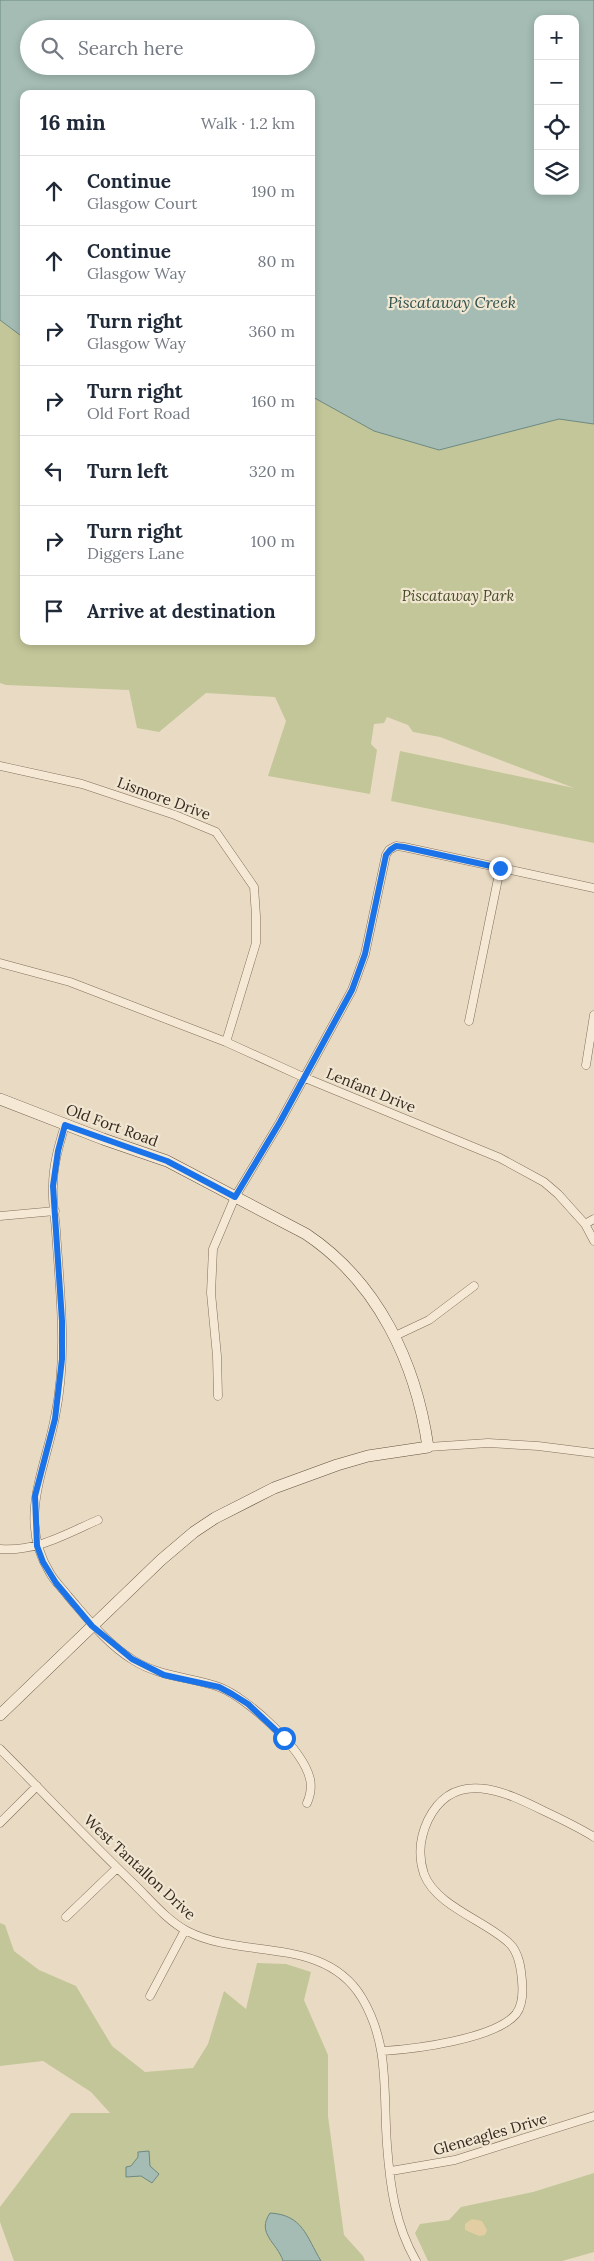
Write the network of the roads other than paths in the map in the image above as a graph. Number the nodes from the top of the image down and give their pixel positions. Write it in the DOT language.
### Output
graph roads {
  1 [pos="0,766"];
  2 [pos="500,868"];
  3 [pos="594,888"];
  4 [pos="0,963"];
  5 [pos="594,1015"];
  6 [pos="469,1021"];
  7 [pos="226,1042"];
  8 [pos="586,1065"];
  9 [pos="303,1078"];
  10 [pos="0,1099"];
  11 [pos="65,1125"];
  12 [pos="235,1197"];
  13 [pos="55,1211"];
  14 [pos="0,1216"];
  15 [pos="594,1219"];
  16 [pos="585,1224"];
  17 [pos="594,1241"];
  18 [pos="474,1286"];
  19 [pos="395,1336"];
  20 [pos="218,1396"];
  21 [pos="428,1446"];
  22 [pos="594,1453"];
  23 [pos="98,1520"];
  24 [pos="37,1546"];
  25 [pos="0,1549"];
  26 [pos="92,1626"];
  27 [pos="0,1715"];
  28 [pos="0,1749"];
  29 [pos="37,1786"];
  30 [pos="307,1804"];
  31 [pos="0,1824"];
  32 [pos="594,1837"];
  33 [pos="117,1868"];
  34 [pos="66,1917"];
  35 [pos="185,1930"];
  36 [pos="150,1996"];
  37 [pos="383,2051"];
  38 [pos="594,2116"];
  39 [pos="391,2171"];
  40 [pos="416,2261"];
  1 -- 7 [label="street, Lismore Drive"];
  2 -- 3 [label="street"];
  2 -- 6 [label="street"];
  2 -- 9 [label="street"];
  4 -- 7 [label="street, Lenfant Drive"];
  5 -- 8 [label="street"];
  7 -- 9 [label="street, Lenfant Drive"];
  9 -- 12 [label="street"];
  9 -- 16 [label="street, Lenfant Drive"];
  10 -- 11 [label="main road, Old Fort Road"];
  11 -- 12 [label="main road, Old Fort Road"];
  11 -- 13 [label="street"];
  12 -- 19 [label="main road, Old Fort Road"];
  12 -- 20 [label="street"];
  13 -- 14 [label="street"];
  13 -- 24 [label="street"];
  15 -- 16 [label="street"];
  16 -- 17 [label="street, Lenfant Drive"];
  18 -- 19 [label="street"];
  19 -- 21 [label="main road, Old Fort Road"];
  21 -- 22 [label="street"];
  21 -- 26 [label="main road"];
  23 -- 24 [label="street"];
  24 -- 25 [label="street"];
  24 -- 26 [label="street"];
  26 -- 27 [label="main road"];
  26 -- 30 [label="street"];
  28 -- 29 [label="street, West Tantallon Drive"];
  29 -- 31 [label="street"];
  29 -- 33 [label="street, West Tantallon Drive"];
  32 -- 37 [label="street"];
  33 -- 34 [label="street"];
  33 -- 35 [label="street, West Tantallon Drive"];
  35 -- 36 [label="street"];
  35 -- 37 [label="street, West Tantallon Drive"];
  37 -- 39 [label="street, West Tantallon Drive"];
  38 -- 39 [label="street, Gleneagles Drive"];
  39 -- 40 [label="street, West Tantallon Drive"];
}
